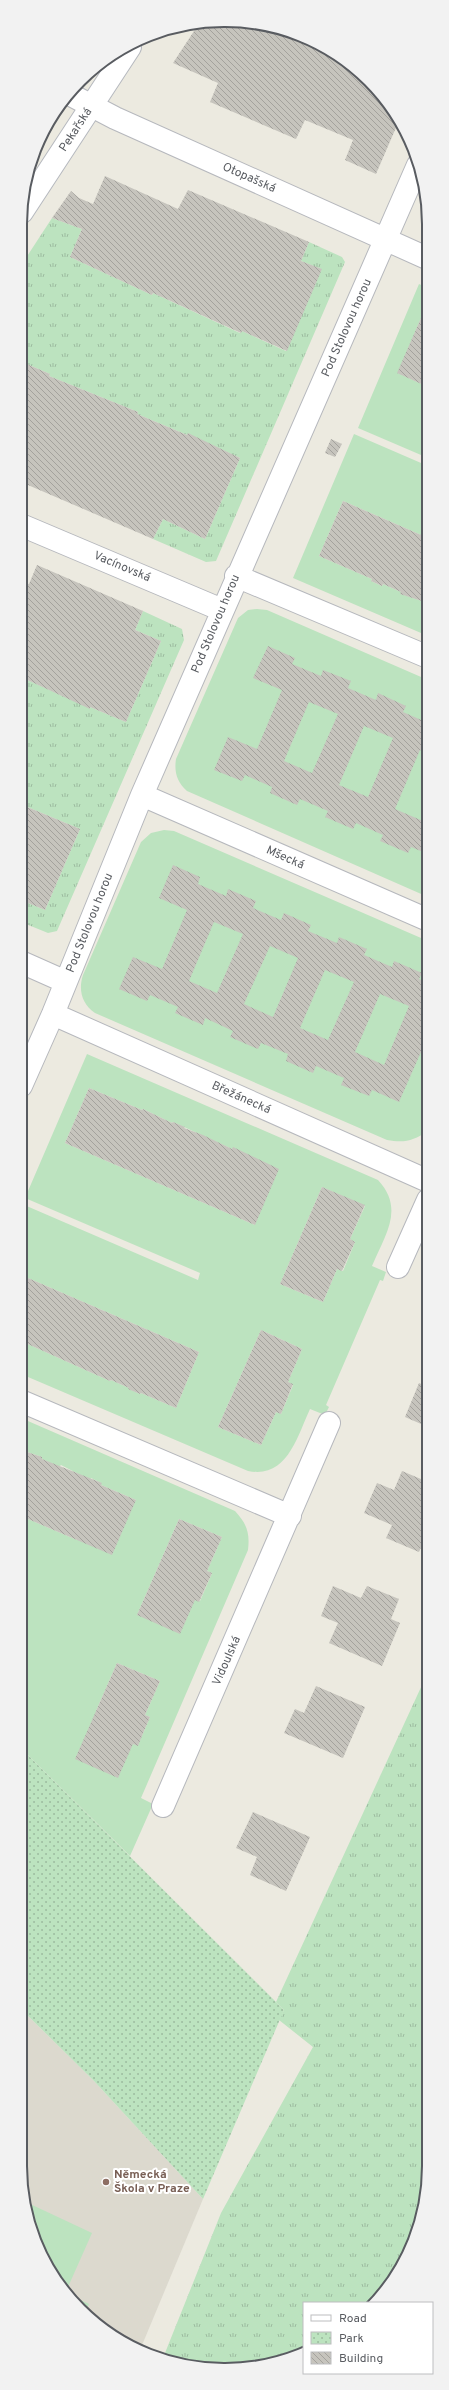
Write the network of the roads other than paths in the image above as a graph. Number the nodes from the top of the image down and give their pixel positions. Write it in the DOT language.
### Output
graph roads {
  1 [pos="126,53"];
  2 [pos="74,96"];
  3 [pos="92,106"];
  4 [pos="415,173"];
  5 [pos="29,202"];
  6 [pos="387,240"];
  7 [pos="422,256"];
  8 [pos="27,528"];
  9 [pos="236,576"];
  10 [pos="222,610"];
  11 [pos="422,654"];
  12 [pos="142,795"];
  13 [pos="422,917"];
  14 [pos="27,965"];
  15 [pos="66,982"];
  16 [pos="53,1014"];
  17 [pos="27,1072"];
  18 [pos="422,1178"];
  19 [pos="422,1213"];
  20 [pos="398,1267"];
  21 [pos="27,1404"];
  22 [pos="329,1422"];
  23 [pos="290,1516"];
  24 [pos="163,1806"];
  1 -- 3 [label="street, Pekařská"];
  2 -- 3 [label="street, Otopašská"];
  3 -- 5 [label="street, Pekařská"];
  3 -- 6 [label="street, Otopašská"];
  4 -- 6 [label="street, Pod Stolovou horou"];
  6 -- 7 [label="street, Otopašská"];
  6 -- 9 [label="street, Pod Stolovou horou"];
  8 -- 10 [label="street, Vacínovská"];
  9 -- 10 [label="street, Pod Stolovou horou"];
  9 -- 11 [label="street"];
  10 -- 12 [label="street, Pod Stolovou horou"];
  12 -- 13 [label="street, Mšecká"];
  12 -- 15 [label="street, Pod Stolovou horou"];
  14 -- 15 [label="street"];
  15 -- 16 [label="street, Pod Stolovou horou"];
  16 -- 17 [label="street, Pod Stolovou horou"];
  16 -- 18 [label="street, Břežánecká"];
  19 -- 20 [label="street"];
  21 -- 23 [label="street"];
  22 -- 23 [label="street, Vidoulská"];
  23 -- 24 [label="street, Vidoulská"];
}
